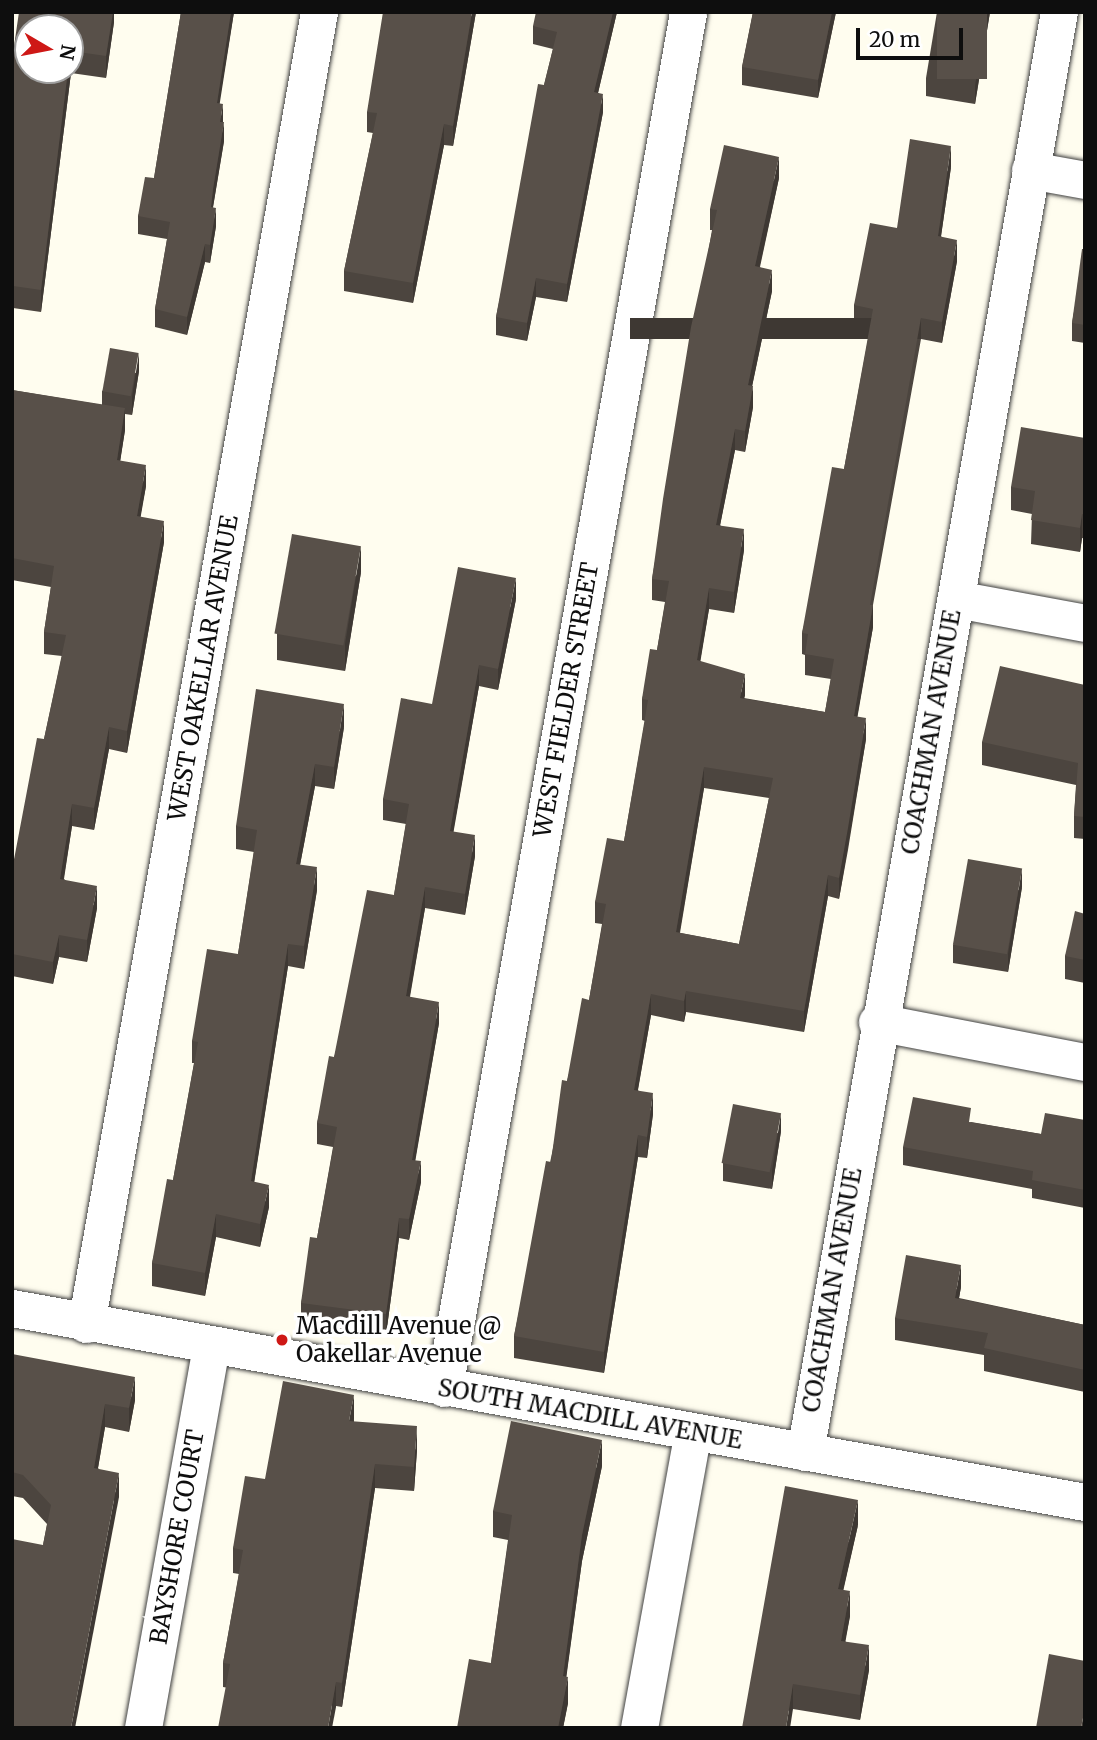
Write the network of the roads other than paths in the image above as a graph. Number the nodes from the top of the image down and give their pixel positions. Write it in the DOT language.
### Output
graph roads {
  1 [pos="319,12"];
  2 [pos="688,12"];
  3 [pos="1059,12"];
  4 [pos="1030,170"];
  5 [pos="1085,180"];
  6 [pos="956,599"];
  7 [pos="1085,623"];
  8 [pos="877,1022"];
  9 [pos="1085,1062"];
  10 [pos="12,1308"];
  11 [pos="86,1324"];
  12 [pos="211,1347"];
  13 [pos="444,1388"];
  14 [pos="693,1432"];
  15 [pos="805,1452"];
  16 [pos="1085,1502"];
  17 [pos="143,1728"];
  18 [pos="639,1728"];
  1 -- 11 [label="street, WEST OAKELLAR AVENUE"];
  2 -- 13 [label="street, WEST FIELDER STREET"];
  3 -- 4 [label="street, COACHMAN AVENUE"];
  4 -- 5 [label="street"];
  4 -- 6 [label="street, COACHMAN AVENUE"];
  6 -- 7 [label="street"];
  6 -- 8 [label="street, COACHMAN AVENUE"];
  8 -- 9 [label="street"];
  8 -- 15 [label="street, COACHMAN AVENUE"];
  10 -- 11 [label="street, SOUTH MACDILL AVENUE"];
  11 -- 12 [label="street, SOUTH MACDILL AVENUE"];
  12 -- 13 [label="street, SOUTH MACDILL AVENUE"];
  12 -- 17 [label="street, BAYSHORE COURT"];
  13 -- 14 [label="street, SOUTH MACDILL AVENUE"];
  14 -- 15 [label="street, SOUTH MACDILL AVENUE"];
  14 -- 18 [label="street"];
  15 -- 16 [label="street, SOUTH MACDILL AVENUE"];
}
